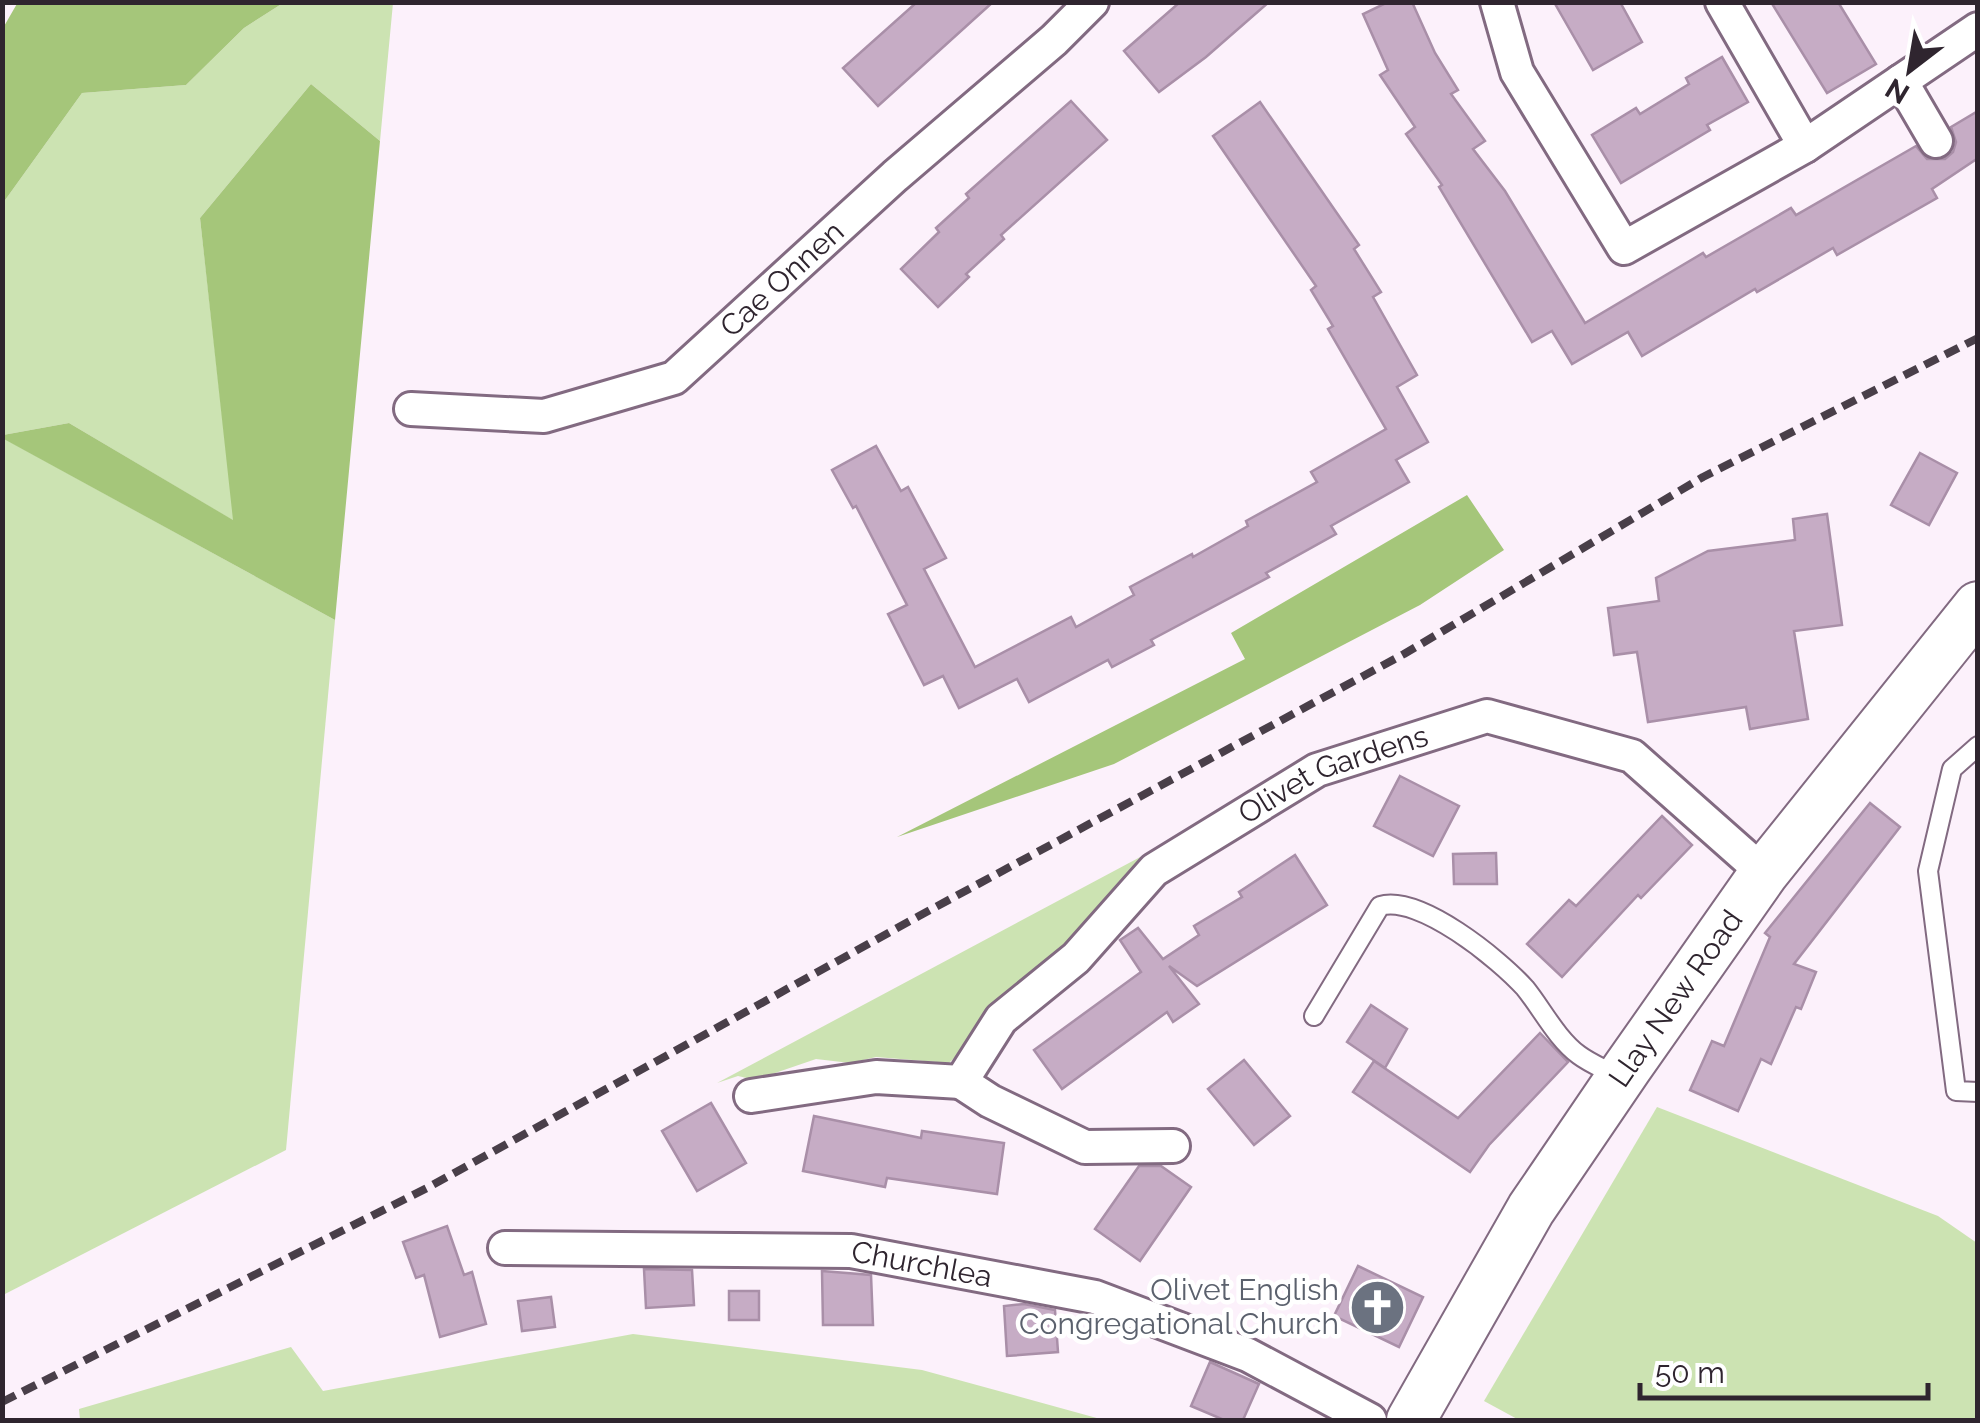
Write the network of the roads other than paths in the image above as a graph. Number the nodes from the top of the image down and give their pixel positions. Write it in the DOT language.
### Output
graph roads {
  1 [pos="1092,2"];
  2 [pos="1497,2"];
  3 [pos="1722,2"];
  4 [pos="1978,29"];
  5 [pos="1901,81"];
  6 [pos="1936,141"];
  7 [pos="1805,146"];
  8 [pos="411,408"];
  9 [pos="1978,606"];
  10 [pos="1978,746"];
  11 [pos="1764,874"];
  12 [pos="1314,1016"];
  13 [pos="1620,1078"];
  14 [pos="962,1082"];
  15 [pos="1978,1092"];
  16 [pos="750,1096"];
  17 [pos="1173,1146"];
  18 [pos="506,1248"];
  19 [pos="1370,1420"];
  20 [pos="1410,1420"];
  1 -- 8 [label="street, Cae Onnen"];
  2 -- 7 [label="street"];
  3 -- 7 [label="street"];
  4 -- 5 [label="street"];
  5 -- 6 [label="street"];
  5 -- 7 [label="street"];
  9 -- 11 [label="main road, Llay New Road"];
  10 -- 15 [label="lane"];
  11 -- 13 [label="main road, Llay New Road"];
  11 -- 14 [label="street, Olivet Gardens"];
  12 -- 13 [label="lane"];
  13 -- 20 [label="main road, Llay New Road"];
  14 -- 16 [label="street"];
  14 -- 17 [label="street"];
  18 -- 19 [label="street, Churchlea"];
}
